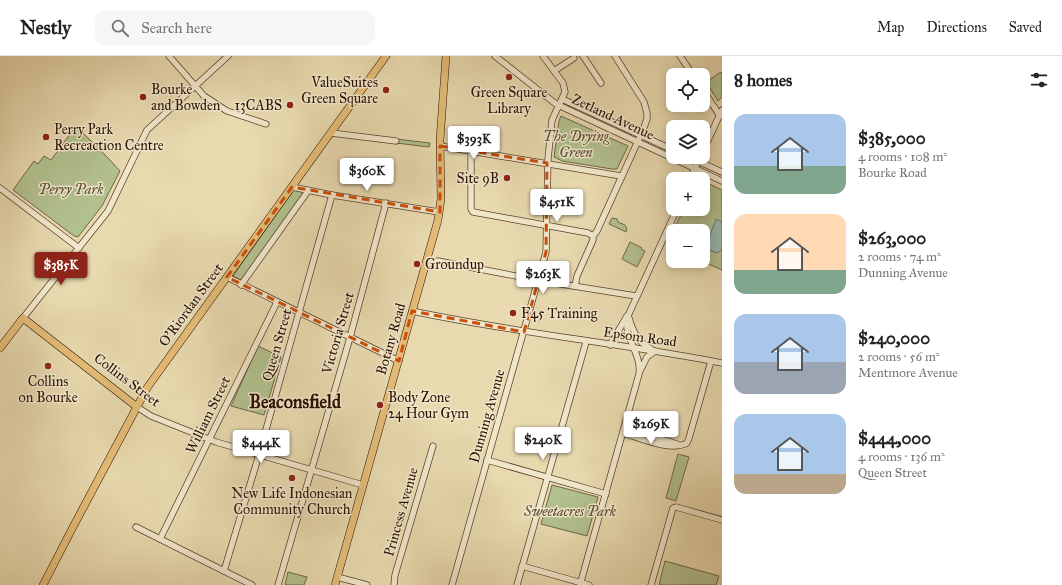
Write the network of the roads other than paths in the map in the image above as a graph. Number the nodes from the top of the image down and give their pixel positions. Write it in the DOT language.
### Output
graph roads {
  1 [pos="169,56"];
  2 [pos="228,56"];
  3 [pos="386,56"];
  4 [pos="446,56"];
  5 [pos="451,56"];
  6 [pos="495,56"];
  7 [pos="543,56"];
  8 [pos="583,56"];
  9 [pos="615,56"];
  10 [pos="680,56"];
  11 [pos="574,58"];
  12 [pos="688,68"];
  13 [pos="554,71"];
  14 [pos="601,83"];
  15 [pos="196,86"];
  16 [pos="444,96"];
  17 [pos="562,99"];
  18 [pos="710,99"];
  19 [pos="559,105"];
  20 [pos="721,113"];
  21 [pos="266,124"];
  22 [pos="331,133"];
  23 [pos="641,135"];
  24 [pos="710,136"];
  25 [pos="396,141"];
  26 [pos="638,141"];
  27 [pos="666,147"];
  28 [pos="441,148"];
  29 [pos="471,153"];
  30 [pos="697,164"];
  31 [pos="708,164"];
  32 [pos="547,165"];
  33 [pos="695,168"];
  34 [pos="693,172"];
  35 [pos="722,172"];
  36 [pos="620,178"];
  37 [pos="722,181"];
  38 [pos="292,187"];
  39 [pos="0,188"];
  40 [pos="308,191"];
  41 [pos="332,195"];
  42 [pos="386,203"];
  43 [pos="439,212"];
  44 [pos="674,216"];
  45 [pos="548,226"];
  46 [pos="593,236"];
  47 [pos="79,248"];
  48 [pos="426,264"];
  49 [pos="227,278"];
  50 [pos="538,280"];
  51 [pos="241,285"];
  52 [pos="575,286"];
  53 [pos="636,296"];
  54 [pos="277,302"];
  55 [pos="630,309"];
  56 [pos="412,311"];
  57 [pos="300,312"];
  58 [pos="628,316"];
  59 [pos="23,318"];
  60 [pos="524,332"];
  61 [pos="350,337"];
  62 [pos="586,342"];
  63 [pos="610,345"];
  64 [pos="0,348"];
  65 [pos="633,348"];
  66 [pos="655,351"];
  67 [pos="399,361"];
  68 [pos="711,361"];
  69 [pos="722,363"];
  70 [pos="638,377"];
  71 [pos="137,407"];
  72 [pos="623,431"];
  73 [pos="645,434"];
  74 [pos="209,440"];
  75 [pos="651,441"];
  76 [pos="682,445"];
  77 [pos="433,446"];
  78 [pos="259,454"];
  79 [pos="487,460"];
  80 [pos="311,470"];
  81 [pos="548,477"];
  82 [pos="363,485"];
  83 [pos="606,494"];
  84 [pos="722,520"];
  85 [pos="136,527"];
  86 [pos="160,539"];
  87 [pos="522,566"];
  88 [pos="224,571"];
  89 [pos="337,577"];
  90 [pos="580,584"];
  91 [pos="43,585"];
  92 [pos="252,585"];
  93 [pos="278,585"];
  94 [pos="335,585"];
  95 [pos="367,585"];
  96 [pos="394,585"];
  97 [pos="452,585"];
  98 [pos="517,585"];
  99 [pos="589,585"];
  100 [pos="651,585"];
  1 -- 15 [label="street"];
  2 -- 15 [label="street"];
  3 -- 22 [label="main road, O'Riordan Street"];
  4 -- 16 [label="main road, Botany Road"];
  5 -- 16 [label="main road, Botany Road"];
  6 -- 19 [label="street, Zetland Avenue"];
  7 -- 13 [label="street"];
  8 -- 14 [label="street"];
  9 -- 23 [label="street"];
  10 -- 12 [label="street"];
  11 -- 13 [label="street"];
  13 -- 17 [label="street"];
  15 -- 21 [label="street"];
  15 -- 47 [label="street"];
  16 -- 28 [label="main road, Botany Road"];
  17 -- 19 [label="street, Dunning Avenue"];
  17 -- 23 [label="street, Zetland Avenue"];
  18 -- 20 [label="street"];
  19 -- 26 [label="street, Zetland Avenue"];
  19 -- 32 [label="street, Dunning Avenue"];
  20 -- 24 [label="street"];
  22 -- 25 [label="street"];
  22 -- 38 [label="main road, O'Riordan Street"];
  23 -- 26 [label="street"];
  23 -- 27 [label="street, Zetland Avenue"];
  26 -- 33 [label="street, Zetland Avenue"];
  26 -- 36 [label="street"];
  28 -- 29 [label="street"];
  28 -- 32 [label="street"];
  28 -- 43 [label="main road, Botany Road"];
  29 -- 32 [label="street"];
  29 -- 45 [label="street"];
  30 -- 33 [label="street"];
  31 -- 35 [label="street"];
  32 -- 36 [label="street"];
  32 -- 45 [label="street, Dunning Avenue"];
  33 -- 34 [label="street"];
  33 -- 37 [label="street, Zetland Avenue"];
  36 -- 46 [label="street"];
  38 -- 40 [label="street"];
  38 -- 49 [label="main road, O'Riordan Street"];
  39 -- 47 [label="street"];
  40 -- 41 [label="street"];
  40 -- 51 [label="street"];
  41 -- 42 [label="street"];
  41 -- 57 [label="street, Queen Street"];
  42 -- 43 [label="street"];
  42 -- 61 [label="street, Victoria Street"];
  43 -- 48 [label="main road, Botany Road"];
  44 -- 53 [label="street"];
  45 -- 46 [label="street"];
  45 -- 50 [label="street, Dunning Avenue"];
  46 -- 52 [label="street"];
  47 -- 59 [label="street"];
  48 -- 50 [label="street"];
  48 -- 56 [label="main road, Botany Road"];
  49 -- 51 [label="street"];
  49 -- 71 [label="main road, O'Riordan Street"];
  50 -- 52 [label="street"];
  50 -- 60 [label="street, Dunning Avenue"];
  51 -- 54 [label="street"];
  52 -- 53 [label="street"];
  53 -- 55 [label="street"];
  54 -- 57 [label="street"];
  54 -- 74 [label="street, William Street"];
  55 -- 58 [label="street"];
  55 -- 63 [label="street"];
  56 -- 60 [label="street, Epsom Road"];
  56 -- 67 [label="main road, Botany Road"];
  57 -- 61 [label="street"];
  57 -- 78 [label="street, Queen Street"];
  58 -- 65 [label="street"];
  58 -- 66 [label="street"];
  59 -- 64 [label="main road"];
  59 -- 71 [label="main road, Collins Street"];
  60 -- 62 [label="street, Epsom Road"];
  60 -- 79 [label="street, Dunning Avenue"];
  61 -- 67 [label="street"];
  61 -- 80 [label="street, Victoria Street"];
  62 -- 63 [label="street, Epsom Road"];
  62 -- 81 [label="street"];
  63 -- 65 [label="street, Epsom Road"];
  65 -- 66 [label="street, Epsom Road"];
  65 -- 70 [label="street"];
  66 -- 68 [label="street, Epsom Road"];
  66 -- 70 [label="street"];
  67 -- 82 [label="main road, Botany Road"];
  68 -- 69 [label="street, Epsom Road"];
  68 -- 76 [label="street"];
  70 -- 72 [label="street"];
  71 -- 74 [label="street, Collins Street"];
  71 -- 91 [label="main road, O'Riordan Street"];
  72 -- 73 [label="street"];
  72 -- 75 [label="street"];
  72 -- 83 [label="street"];
  73 -- 75 [label="street"];
  73 -- 76 [label="street"];
  74 -- 78 [label="street, Collins Street"];
  74 -- 86 [label="street, William Street"];
  75 -- 76 [label="street"];
  77 -- 96 [label="street, Princess Avenue"];
  78 -- 80 [label="street, Collins Street"];
  78 -- 88 [label="street, Queen Street"];
  79 -- 81 [label="street"];
  79 -- 97 [label="street, Dunning Avenue"];
  80 -- 82 [label="street, Collins Street"];
  80 -- 93 [label="street, Victoria Street"];
  81 -- 83 [label="street"];
  81 -- 87 [label="street"];
  82 -- 89 [label="main road, Botany Road"];
  83 -- 90 [label="street"];
  84 -- 100 [label="street"];
  85 -- 86 [label="street"];
  86 -- 88 [label="street"];
  87 -- 90 [label="street"];
  87 -- 98 [label="street"];
  88 -- 92 [label="street"];
  89 -- 94 [label="main road, Botany Road"];
  89 -- 95 [label="street"];
  90 -- 99 [label="street"];
}
